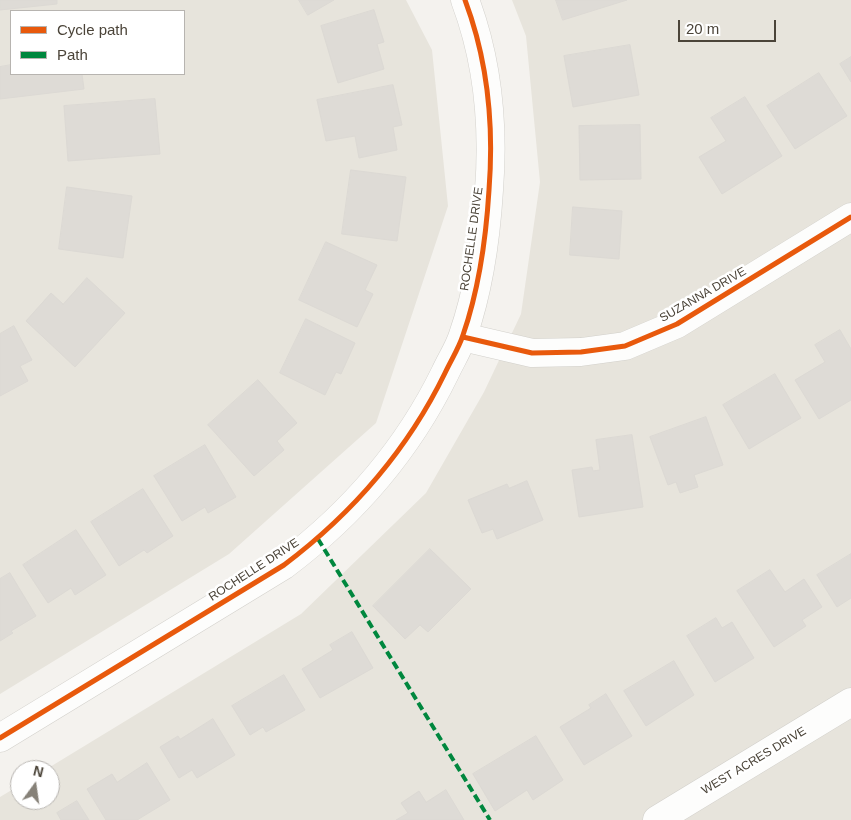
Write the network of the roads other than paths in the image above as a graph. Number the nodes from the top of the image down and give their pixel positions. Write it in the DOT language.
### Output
graph roads {
  1 [pos="465,0"];
  2 [pos="851,218"];
  3 [pos="463,336"];
  4 [pos="851,702"];
  5 [pos="0,738"];
  6 [pos="657,820"];
  1 -- 3 [label="street, ROCHELLE DRIVE"];
  2 -- 3 [label="street, SUZANNA DRIVE"];
  3 -- 5 [label="street, ROCHELLE DRIVE"];
  4 -- 6 [label="street, WEST ACRES DRIVE"];
}
